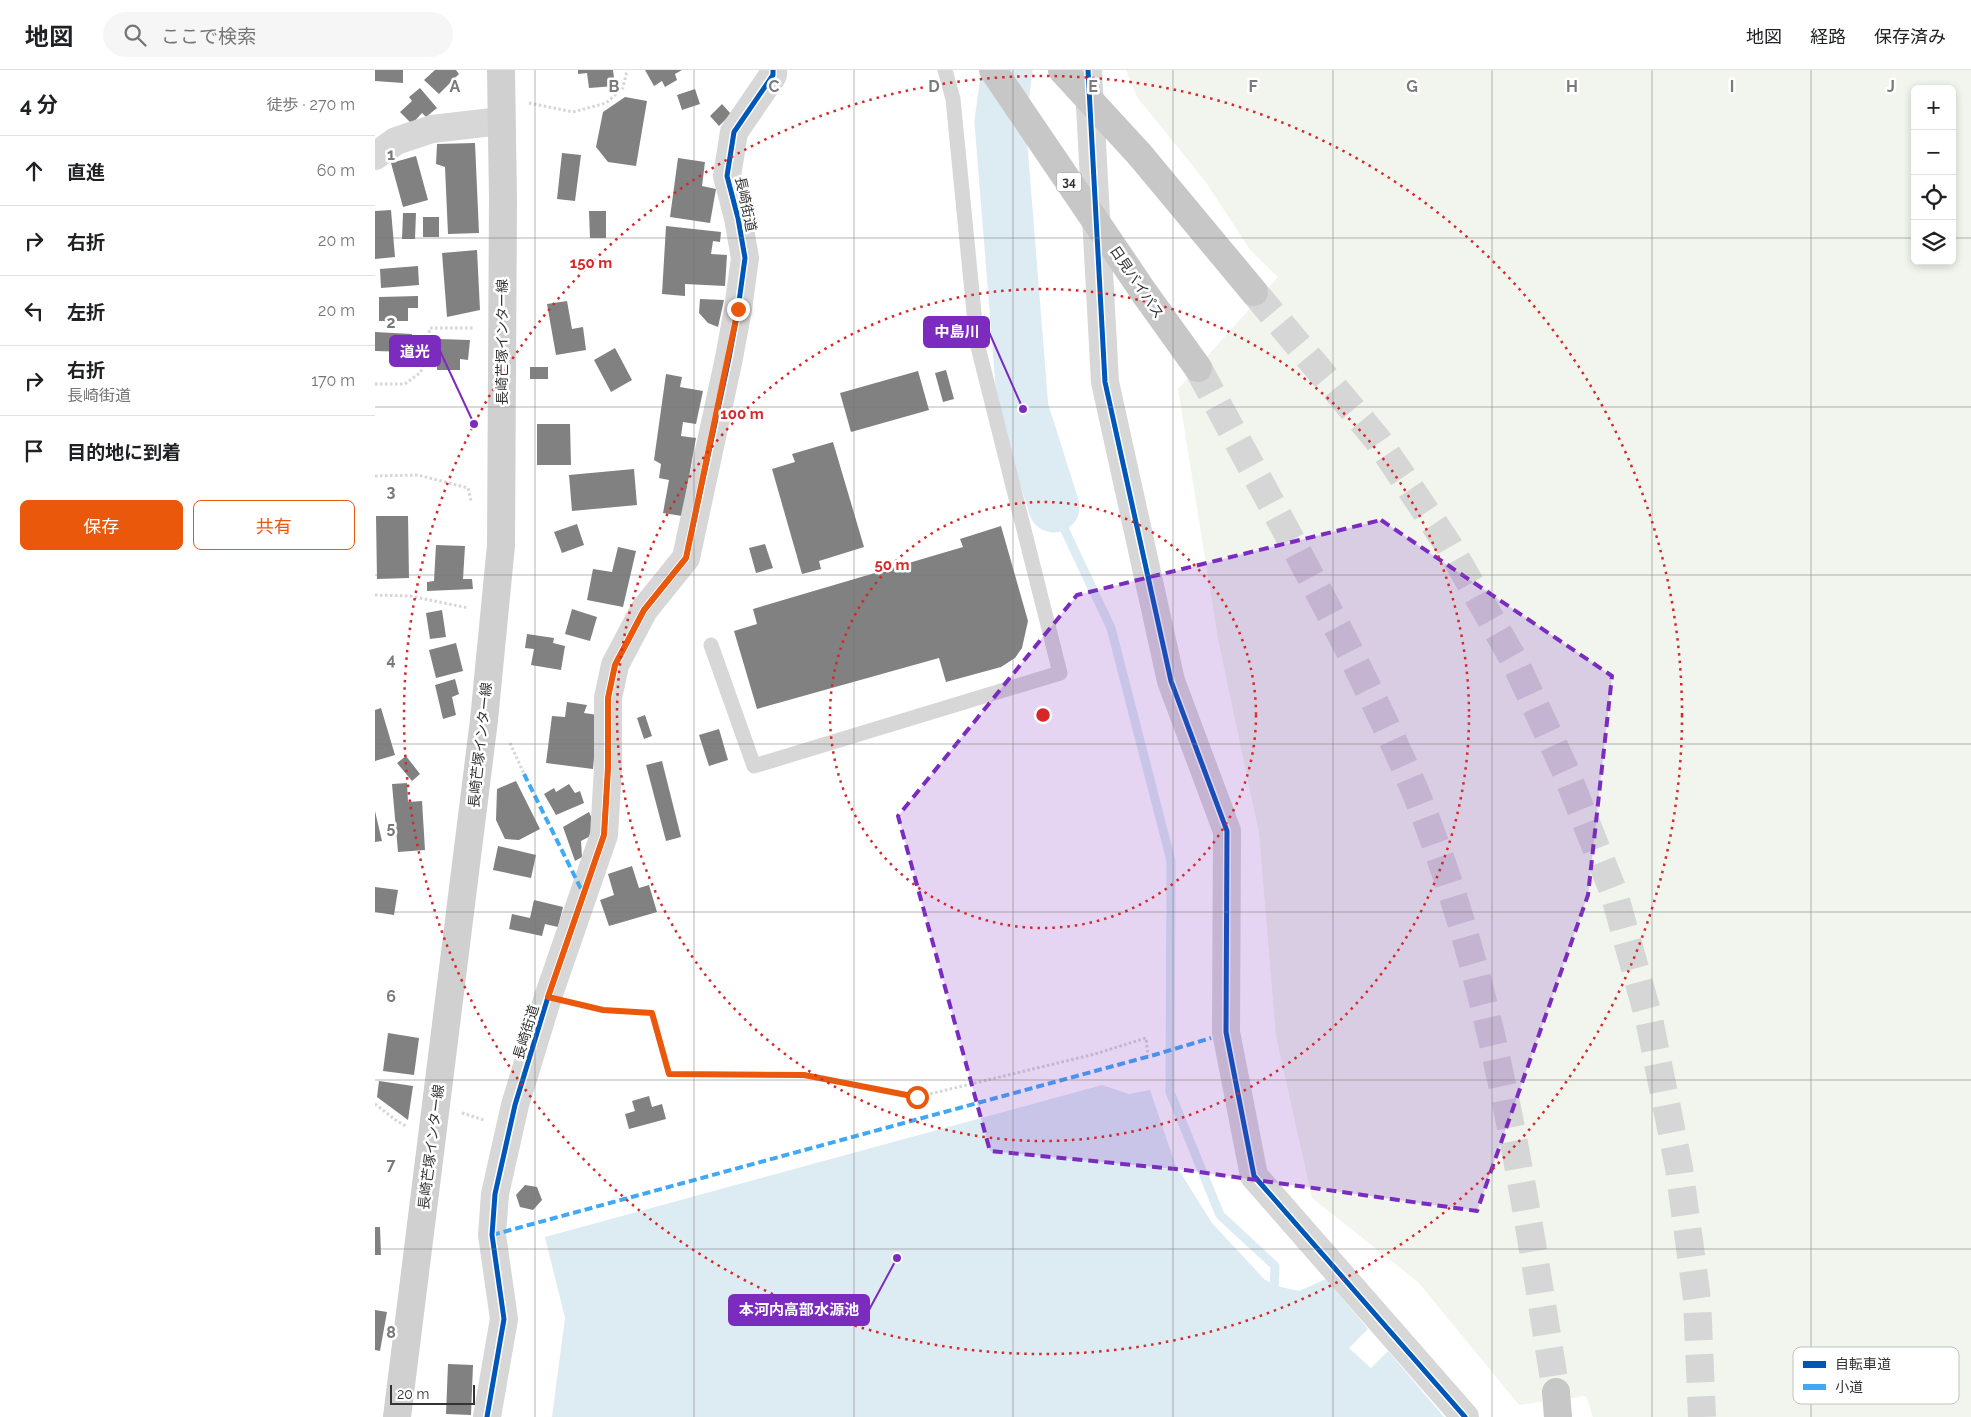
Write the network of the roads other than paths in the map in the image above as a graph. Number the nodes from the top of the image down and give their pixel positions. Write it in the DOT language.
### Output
graph roads {
  1 [pos="501,70"];
  2 [pos="773,70"];
  3 [pos="945,70"];
  4 [pos="993,70"];
  5 [pos="1062,70"];
  6 [pos="1088,70"];
  7 [pos="501,121"];
  8 [pos="375,156"];
  9 [pos="1254,292"];
  10 [pos="1198,368"];
  11 [pos="711,645"];
  12 [pos="397,1417"];
  13 [pos="487,1417"];
  14 [pos="1465,1417"];
  1 -- 7 [label="main road, 長崎芒塚インター線"];
  2 -- 13 [label="street, 長崎街道"];
  3 -- 11 [label="lane"];
  4 -- 10 [label="highway, 日見バイパス / 34, bridge"];
  5 -- 9 [label="highway, bridge"];
  6 -- 14 [label="street"];
  7 -- 8 [label="street"];
  7 -- 12 [label="main road, 長崎芒塚インター線"];
}
